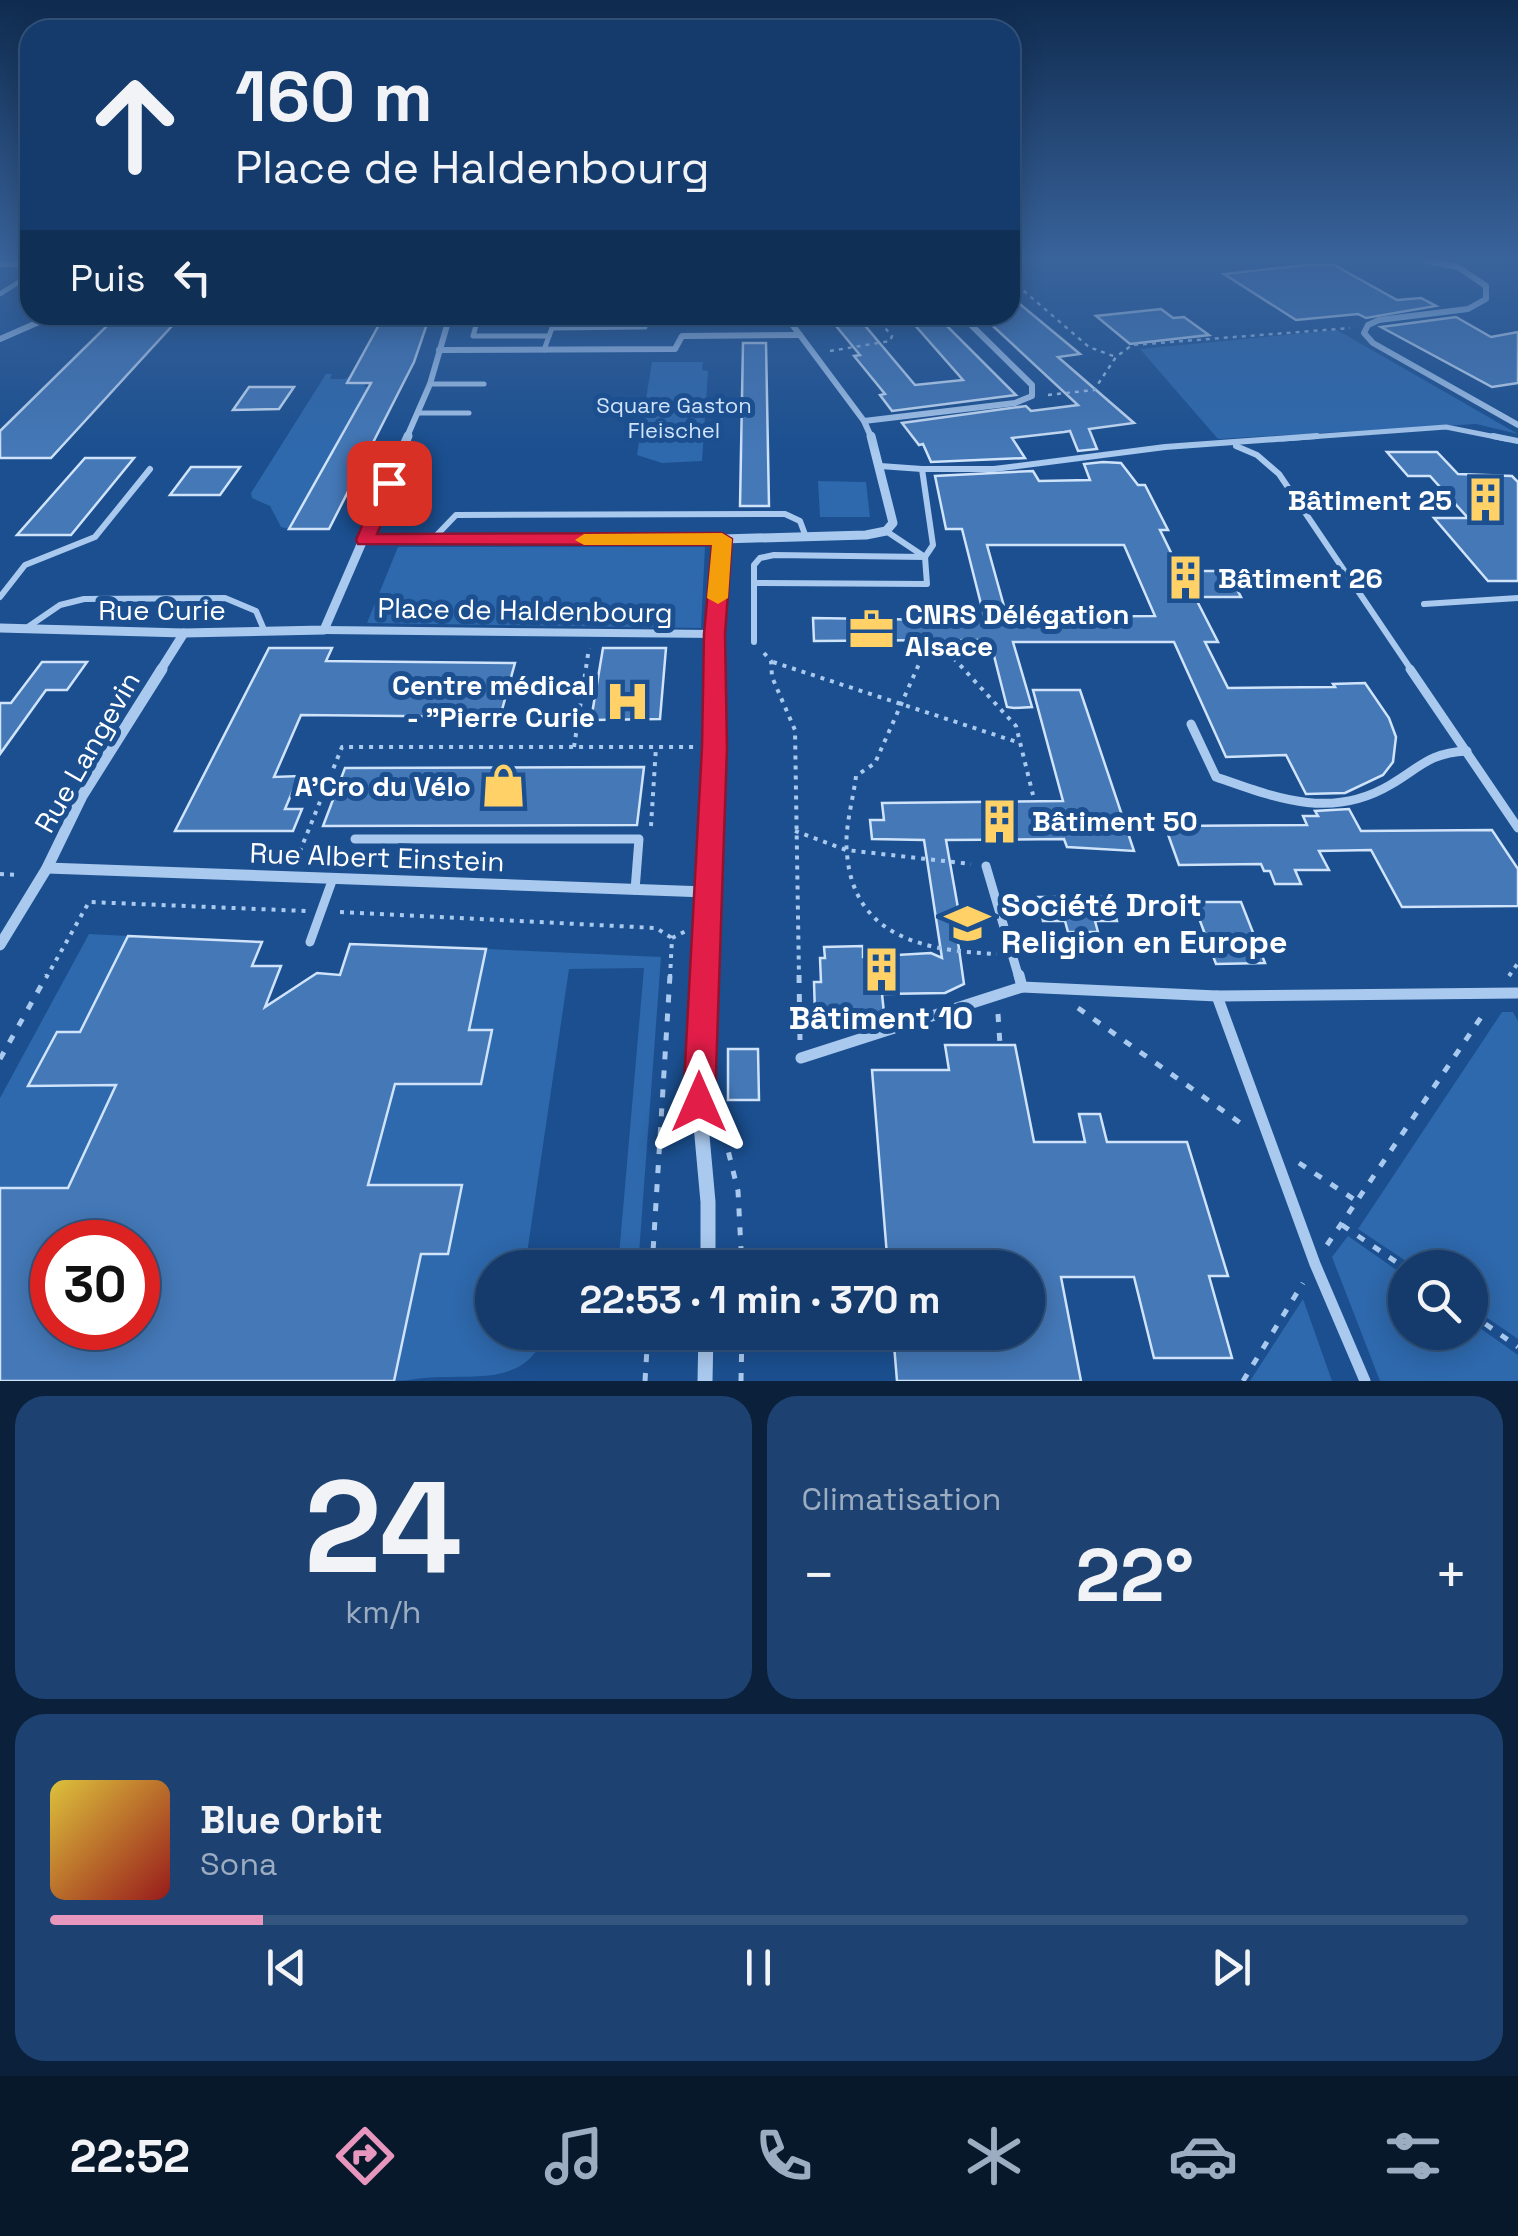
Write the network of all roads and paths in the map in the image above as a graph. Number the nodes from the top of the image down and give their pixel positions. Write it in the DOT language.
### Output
graph roads {
  1 [pos="32,325"];
  2 [pos="447,325"];
  3 [pos="476,325"];
  4 [pos="793,325"];
  5 [pos="883,325"];
  6 [pos="973,325"];
  7 [pos="1064,325"];
  8 [pos="1371,325"];
  9 [pos="645,327"];
  10 [pos="1364,330"];
  11 [pos="800,335"];
  12 [pos="549,336"];
  13 [pos="0,339"];
  14 [pos="440,350"];
  15 [pos="544,350"];
  16 [pos="815,353"];
  17 [pos="1116,357"];
  18 [pos="430,384"];
  19 [pos="484,384"];
  20 [pos="1032,396"];
  21 [pos="418,413"];
  22 [pos="469,413"];
  23 [pos="864,421"];
  24 [pos="1518,425"];
  25 [pos="1518,441"];
  26 [pos="1232,445"];
  27 [pos="880,466"];
  28 [pos="150,469"];
  29 [pos="922,469"];
  30 [pos="886,531"];
  31 [pos="806,537"];
  32 [pos="722,539"];
  33 [pos="365,540"];
  34 [pos="432,540"];
  35 [pos="925,557"];
  36 [pos="754,583"];
  37 [pos="0,597"];
  38 [pos="1518,598"];
  39 [pos="1424,604"];
  40 [pos="0,628"];
  41 [pos="324,630"];
  42 [pos="21,632"];
  43 [pos="265,632"];
  44 [pos="184,633"];
  45 [pos="592,633"];
  46 [pos="715,634"];
  47 [pos="754,642"];
  48 [pos="948,642"];
  49 [pos="937,647"];
  50 [pos="771,661"];
  51 [pos="901,704"];
  52 [pos="1191,724"];
  53 [pos="1020,743"];
  54 [pos="574,747"];
  55 [pos="656,747"];
  56 [pos="714,747"];
  57 [pos="1467,751"];
  58 [pos="1033,795"];
  59 [pos="1518,828"];
  60 [pos="795,831"];
  61 [pos="355,839"];
  62 [pos="639,839"];
  63 [pos="846,850"];
  64 [pos="986,866"];
  65 [pos="47,868"];
  66 [pos="289,879"];
  67 [pos="332,880"];
  68 [pos="635,890"];
  69 [pos="706,898"];
  70 [pos="310,942"];
  71 [pos="0,945"];
  72 [pos="1012,954"];
  73 [pos="1518,963"];
  74 [pos="1022,987"];
  75 [pos="1050,988"];
  76 [pos="997,994"];
  77 [pos="1497,994"];
  78 [pos="1518,994"];
  79 [pos="1217,996"];
  80 [pos="1000,1045"];
  81 [pos="801,1058"];
  82 [pos="721,1127"];
  83 [pos="1271,1144"];
  84 [pos="1358,1202"];
  85 [pos="1342,1224"];
  86 [pos="653,1250"];
  87 [pos="708,1250"];
  88 [pos="741,1250"];
  89 [pos="1388,1256"];
  90 [pos="1315,1264"];
  91 [pos="1488,1325"];
  92 [pos="1518,1346"];
  93 [pos="647,1350"];
  94 [pos="706,1350"];
  95 [pos="742,1350"];
  96 [pos="645,1381"];
  97 [pos="705,1381"];
  98 [pos="742,1381"];
  99 [pos="1243,1381"];
  100 [pos="1365,1381"];
  1 -- 13 [label="street"];
  2 -- 14 [label="street, Place de Haldenbourg"];
  3 -- 12 [label="lane"];
  4 -- 11 [label="street"];
  5 -- 16 [label="path"];
  6 -- 20 [label="street"];
  7 -- 17 [label="path"];
  8 -- 10 [label="street"];
  9 -- 12 [label="lane"];
  10 -- 17 [label="path"];
  10 -- 24 [label="street"];
  11 -- 15 [label="street"];
  11 -- 16 [label="street"];
  12 -- 15 [label="lane"];
  14 -- 15 [label="street"];
  14 -- 18 [label="street, Place de Haldenbourg"];
  16 -- 23 [label="street"];
  17 -- 20 [label="path"];
  18 -- 19 [label="lane"];
  18 -- 21 [label="street, Place de Haldenbourg"];
  20 -- 23 [label="street"];
  21 -- 22 [label="lane"];
  21 -- 33 [label="street, Place de Haldenbourg"];
  23 -- 27 [label="street"];
  25 -- 26 [label="lane"];
  26 -- 29 [label="lane"];
  26 -- 57 [label="lane"];
  27 -- 29 [label="lane"];
  27 -- 30 [label="street"];
  28 -- 37 [label="lane"];
  29 -- 35 [label="lane"];
  30 -- 31 [label="street"];
  30 -- 35 [label="lane"];
  31 -- 32 [label="street"];
  31 -- 34 [label="lane"];
  32 -- 34 [label="street"];
  32 -- 46 [label="street"];
  33 -- 34 [label="street"];
  33 -- 41 [label="street, Place de Haldenbourg"];
  35 -- 36 [label="lane"];
  35 -- 36 [label="lane"];
  36 -- 47 [label="lane"];
  38 -- 39 [label="lane"];
  40 -- 42 [label="street, Rue Curie"];
  41 -- 43 [label="street, Rue Curie"];
  41 -- 45 [label="street, Place de Haldenbourg"];
  42 -- 43 [label="lane"];
  42 -- 44 [label="street, Rue Curie"];
  43 -- 44 [label="street, Rue Curie"];
  44 -- 65 [label="street, Rue Langevin"];
  45 -- 46 [label="street, Place de Haldenbourg"];
  45 -- 54 [label="path"];
  46 -- 56 [label="street"];
  47 -- 50 [label="path"];
  48 -- 49 [label="path"];
  49 -- 51 [label="path"];
  49 -- 53 [label="path"];
  50 -- 51 [label="path"];
  50 -- 60 [label="path"];
  51 -- 53 [label="path"];
  51 -- 63 [label="path"];
  52 -- 57 [label="lane"];
  53 -- 58 [label="path"];
  54 -- 55 [label="path"];
  54 -- 66 [label="path"];
  55 -- 56 [label="path"];
  55 -- 62 [label="path"];
  56 -- 69 [label="street"];
  57 -- 59 [label="lane"];
  60 -- 63 [label="path"];
  60 -- 81 [label="path"];
  61 -- 62 [label="lane"];
  62 -- 68 [label="lane"];
  63 -- 64 [label="path"];
  63 -- 72 [label="path"];
  64 -- 72 [label="lane"];
  65 -- 66 [label="street, Rue Albert Einstein"];
  65 -- 71 [label="street, Rue Langevin"];
  66 -- 67 [label="street, Rue Albert Einstein"];
  67 -- 68 [label="street, Rue Albert Einstein"];
  67 -- 70 [label="lane"];
  68 -- 69 [label="street, Rue Albert Einstein"];
  69 -- 86 [label="path"];
  69 -- 87 [label="street"];
  72 -- 74 [label="lane"];
  73 -- 77 [label="path"];
  74 -- 75 [label="lane"];
  74 -- 76 [label="lane"];
  75 -- 79 [label="lane"];
  75 -- 83 [label="path"];
  76 -- 80 [label="path"];
  76 -- 81 [label="lane"];
  77 -- 78 [label="lane"];
  77 -- 79 [label="lane"];
  77 -- 84 [label="path"];
  79 -- 83 [label="lane"];
  82 -- 88 [label="path"];
  83 -- 84 [label="path"];
  83 -- 90 [label="lane"];
  84 -- 85 [label="path"];
  85 -- 89 [label="path"];
  85 -- 90 [label="path"];
  90 -- 99 [label="path"];
  90 -- 100 [label="lane"];
  91 -- 92 [label="path"];
  93 -- 96 [label="path"];
  94 -- 97 [label="street"];
  95 -- 98 [label="path"];
}
